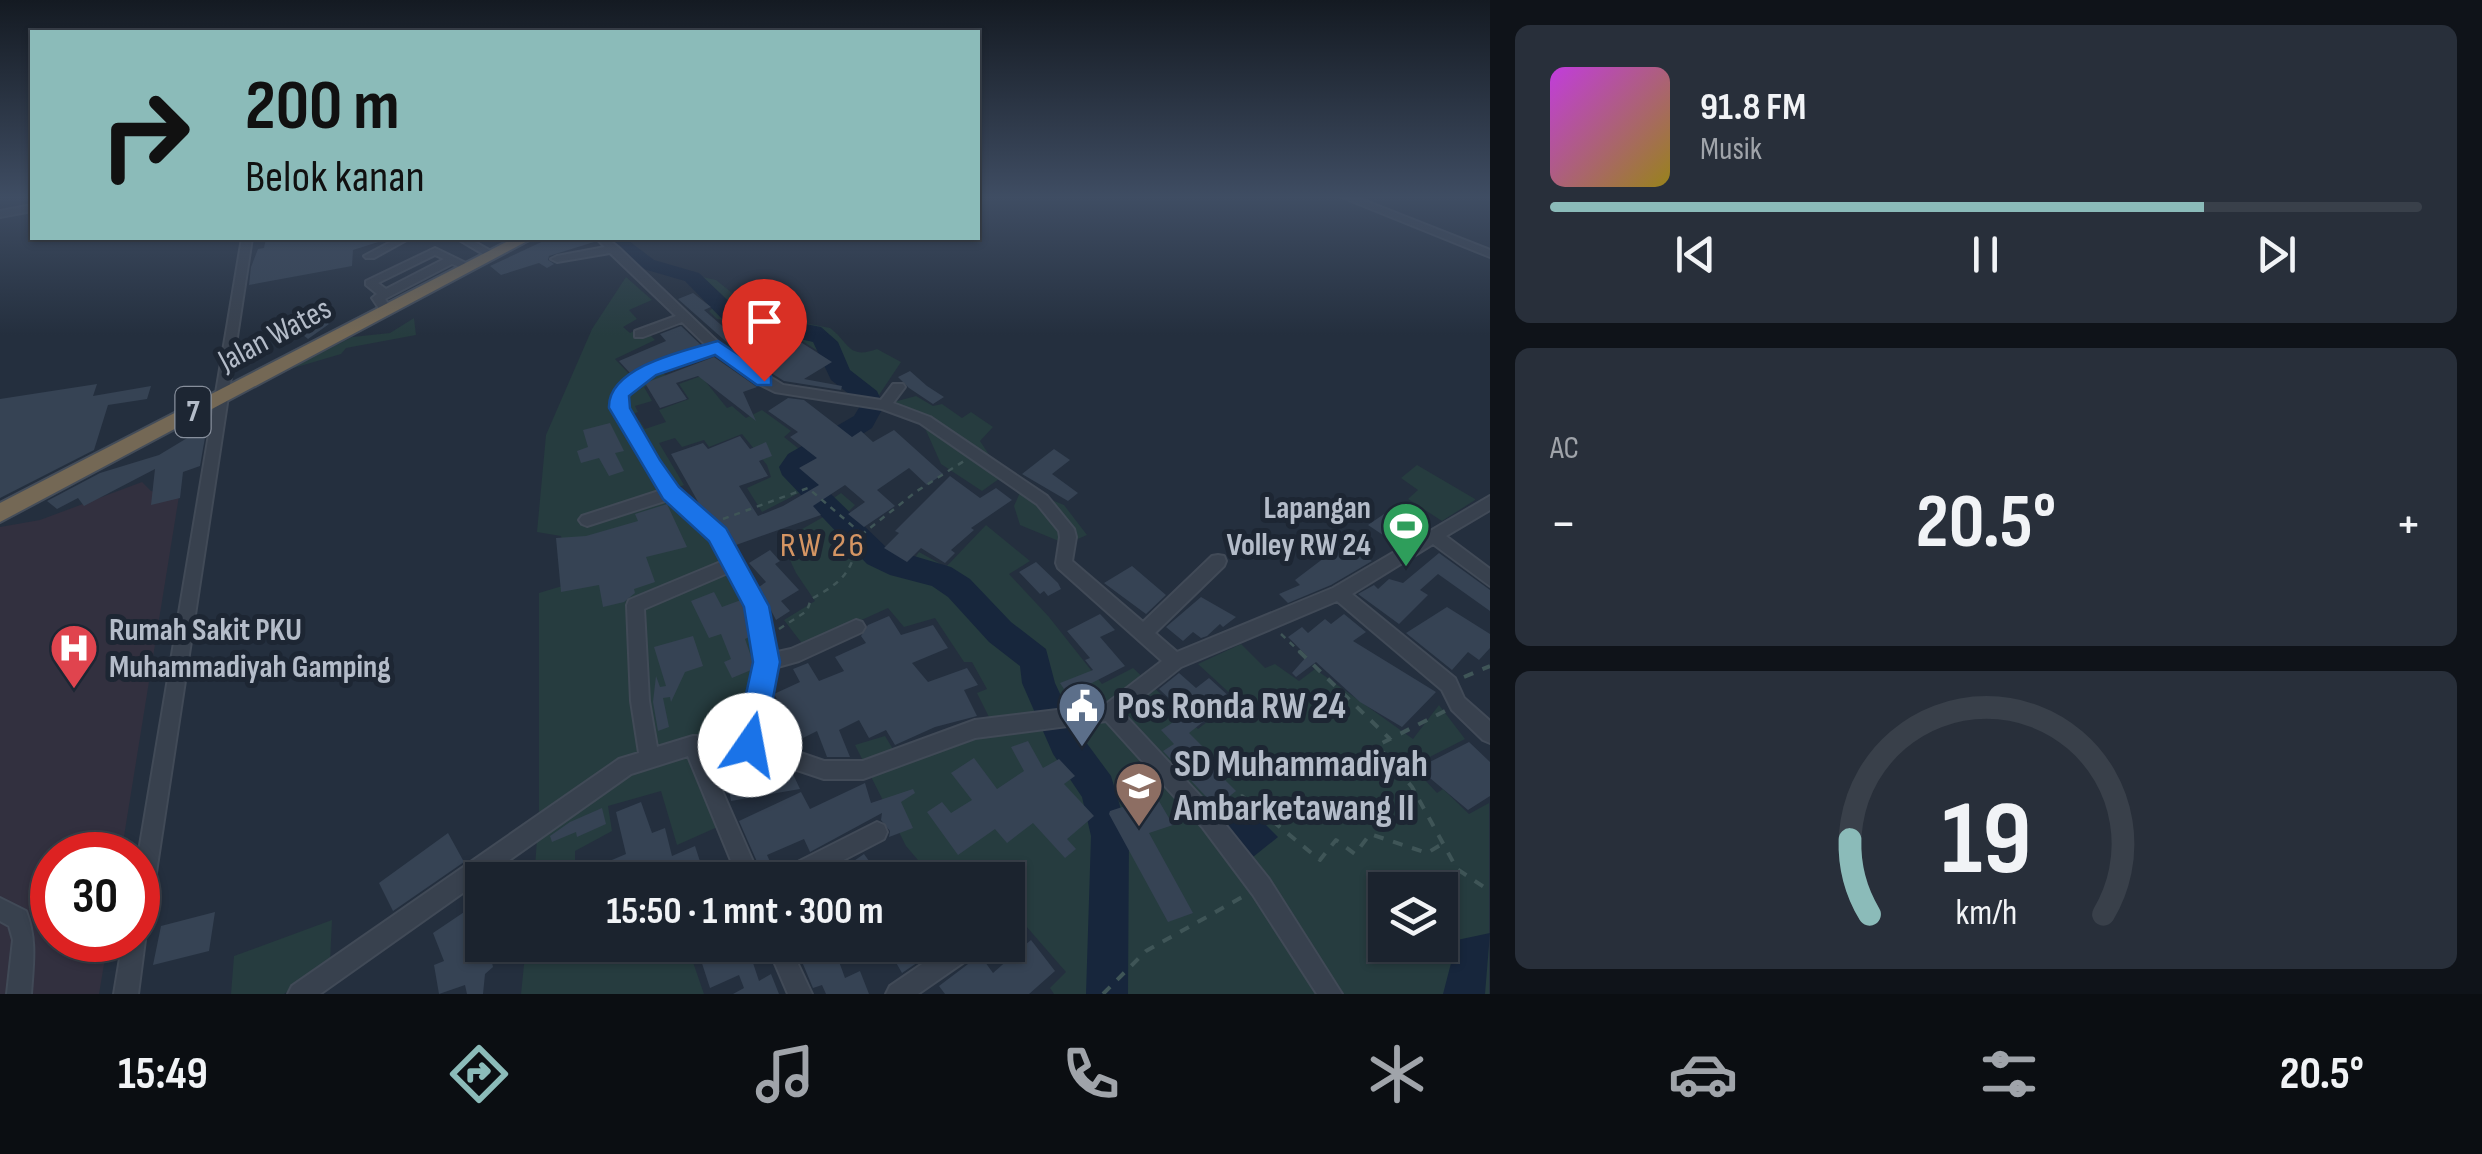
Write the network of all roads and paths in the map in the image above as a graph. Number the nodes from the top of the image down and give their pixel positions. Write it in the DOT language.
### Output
graph roads {
  1 [pos="246,242"];
  2 [pos="397,242"];
  3 [pos="470,242"];
  4 [pos="516,242"];
  5 [pos="606,242"];
  6 [pos="1461,242"];
  7 [pos="614,249"];
  8 [pos="1490,254"];
  9 [pos="492,255"];
  10 [pos="370,256"];
  11 [pos="557,260"];
  12 [pos="459,264"];
  13 [pos="386,302"];
  14 [pos="686,316"];
  15 [pos="639,334"];
  16 [pos="791,338"];
  17 [pos="718,348"];
  18 [pos="738,364"];
  19 [pos="220,398"];
  20 [pos="973,455"];
  21 [pos="671,493"];
  22 [pos="1490,502"];
  23 [pos="0,513"];
  24 [pos="587,520"];
  25 [pos="708,524"];
  26 [pos="1432,536"];
  27 [pos="860,537"];
  28 [pos="1218,561"];
  29 [pos="734,563"];
  30 [pos="1490,579"];
  31 [pos="1339,593"];
  32 [pos="1269,624"];
  33 [pos="856,627"];
  34 [pos="1145,631"];
  35 [pos="764,636"];
  36 [pos="1175,661"];
  37 [pos="766,662"];
  38 [pos="1490,666"];
  39 [pos="1449,684"];
  40 [pos="1458,704"];
  41 [pos="1110,712"];
  42 [pos="1490,734"];
  43 [pos="1392,741"];
  44 [pos="693,745"];
  45 [pos="750,745"];
  46 [pos="650,758"];
  47 [pos="1210,822"];
  48 [pos="152,832"];
  49 [pos="877,832"];
  50 [pos="1442,844"];
  51 [pos="742,862"];
  52 [pos="818,862"];
  53 [pos="1261,887"];
  54 [pos="1490,891"];
  55 [pos="0,909"];
  56 [pos="131,962"];
  57 [pos="786,962"];
  58 [pos="944,962"];
  59 [pos="19,994"];
  60 [pos="126,994"];
  61 [pos="300,994"];
  62 [pos="800,994"];
  63 [pos="898,994"];
  64 [pos="1103,994"];
  65 [pos="1330,994"];
  1 -- 19 [label="street"];
  2 -- 10 [label="street"];
  3 -- 9 [label="street"];
  4 -- 9 [label="highway, Jalan Wates / 7"];
  5 -- 7 [label="street"];
  6 -- 8 [label="street"];
  7 -- 11 [label="street"];
  7 -- 14 [label="street"];
  9 -- 12 [label="highway, Jalan Wates / 7"];
  12 -- 13 [label="highway, Jalan Wates / 7"];
  12 -- 13 [label="street"];
  13 -- 19 [label="highway, Jalan Wates / 7"];
  14 -- 15 [label="street"];
  14 -- 17 [label="street"];
  16 -- 18 [label="street"];
  17 -- 18 [label="street"];
  17 -- 21 [label="street"];
  18 -- 20 [label="street"];
  19 -- 23 [label="highway, Jalan Wates / 7"];
  19 -- 48 [label="street"];
  20 -- 27 [label="path"];
  20 -- 34 [label="street"];
  21 -- 24 [label="street"];
  21 -- 25 [label="street"];
  22 -- 26 [label="street"];
  25 -- 27 [label="path"];
  25 -- 29 [label="street"];
  26 -- 30 [label="street"];
  26 -- 31 [label="street"];
  27 -- 35 [label="path"];
  28 -- 34 [label="street"];
  29 -- 35 [label="street"];
  29 -- 46 [label="street"];
  31 -- 32 [label="street"];
  31 -- 39 [label="street"];
  32 -- 36 [label="street"];
  32 -- 43 [label="path"];
  33 -- 37 [label="street"];
  34 -- 36 [label="street"];
  35 -- 37 [label="street"];
  36 -- 41 [label="street"];
  37 -- 45 [label="street"];
  38 -- 39 [label="path"];
  39 -- 40 [label="street"];
  40 -- 42 [label="street"];
  40 -- 43 [label="path"];
  41 -- 45 [label="street"];
  41 -- 47 [label="street"];
  43 -- 50 [label="path"];
  44 -- 45 [label="street"];
  44 -- 46 [label="street"];
  44 -- 51 [label="street"];
  46 -- 61 [label="street"];
  47 -- 50 [label="path"];
  47 -- 53 [label="street"];
  49 -- 52 [label="street"];
  50 -- 54 [label="path"];
  53 -- 64 [label="path"];
  53 -- 65 [label="street"];
  55 -- 59 [label="street"];
  56 -- 60 [label="street"];
  57 -- 62 [label="street"];
  58 -- 63 [label="street"];
}
